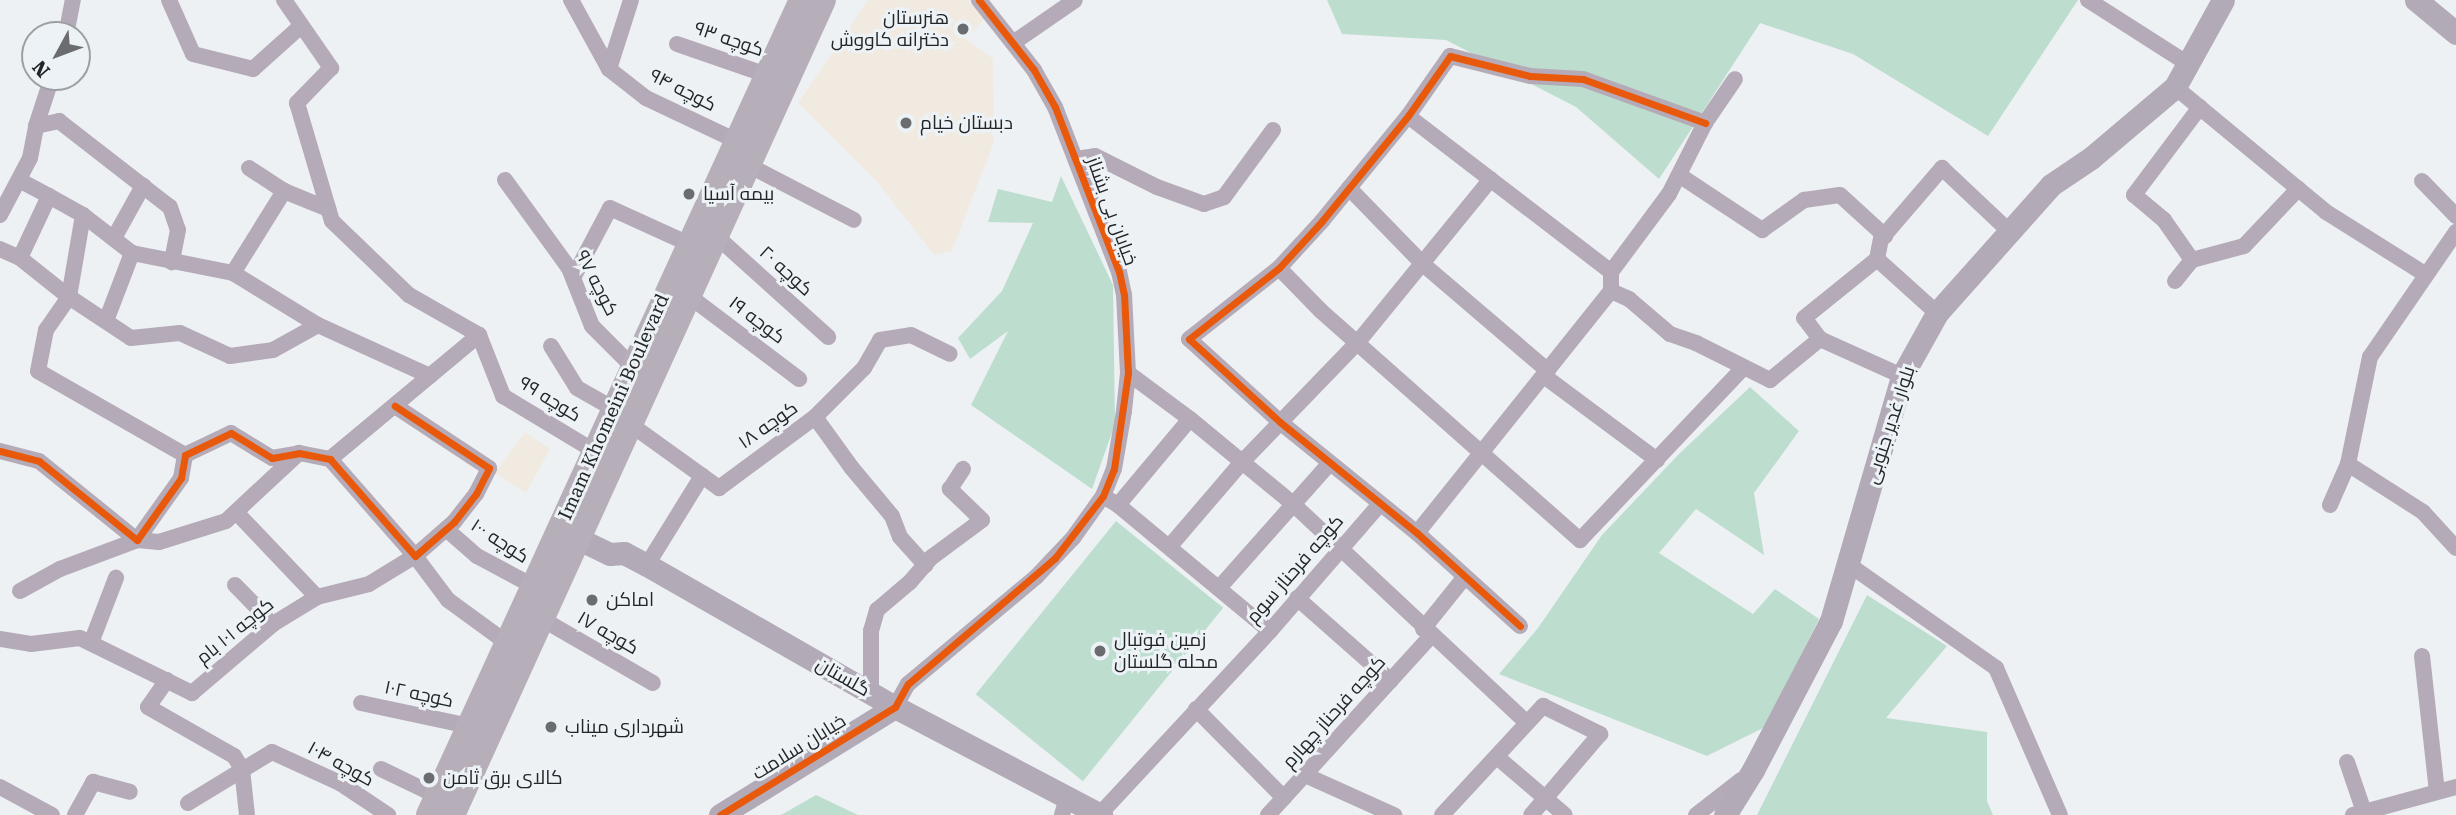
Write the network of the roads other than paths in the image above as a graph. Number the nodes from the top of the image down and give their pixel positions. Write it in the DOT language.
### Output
graph roads {
  1 [pos="73,0"];
  2 [pos="169,0"];
  3 [pos="284,0"];
  4 [pos="571,0"];
  5 [pos="631,0"];
  6 [pos="802,0"];
  7 [pos="823,0"];
  8 [pos="979,0"];
  9 [pos="1075,0"];
  10 [pos="2088,0"];
  11 [pos="2223,0"];
  12 [pos="2416,0"];
  13 [pos="69,21"];
  14 [pos="301,26"];
  15 [pos="2456,33"];
  16 [pos="1013,43"];
  17 [pos="677,44"];
  18 [pos="2188,64"];
  19 [pos="609,69"];
  20 [pos="767,75"];
  21 [pos="1735,79"];
  22 [pos="2175,87"];
  23 [pos="47,91"];
  24 [pos="2200,107"];
  25 [pos="1408,116"];
  26 [pos="1705,123"];
  27 [pos="36,126"];
  28 [pos="1273,130"];
  29 [pos="747,150"];
  30 [pos="1076,159"];
  31 [pos="250,168"];
  32 [pos="1679,175"];
  33 [pos="1491,179"];
  34 [pos="19,180"];
  35 [pos="505,180"];
  36 [pos="2422,181"];
  37 [pos="143,186"];
  38 [pos="1349,188"];
  39 [pos="2298,190"];
  40 [pos="284,191"];
  41 [pos="49,196"];
  42 [pos="328,208"];
  43 [pos="0,215"];
  44 [pos="83,215"];
  45 [pos="2456,216"];
  46 [pos="854,220"];
  47 [pos="2010,232"];
  48 [pos="2456,232"];
  49 [pos="716,236"];
  50 [pos="1885,236"];
  51 [pos="114,238"];
  52 [pos="689,244"];
  53 [pos="0,249"];
  54 [pos="132,253"];
  55 [pos="20,258"];
  56 [pos="1877,259"];
  57 [pos="2192,260"];
  58 [pos="172,262"];
  59 [pos="1424,265"];
  60 [pos="1279,268"];
  61 [pos="1611,272"];
  62 [pos="233,273"];
  63 [pos="2425,274"];
  64 [pos="573,278"];
  65 [pos="2175,281"];
  66 [pos="1611,292"];
  67 [pos="689,296"];
  68 [pos="69,297"];
  69 [pos="1937,313"];
  70 [pos="106,321"];
  71 [pos="318,325"];
  72 [pos="479,335"];
  73 [pos="828,337"];
  74 [pos="1820,339"];
  75 [pos="1358,342"];
  76 [pos="551,346"];
  77 [pos="950,354"];
  78 [pos="632,366"];
  79 [pos="1743,368"];
  80 [pos="1128,373"];
  81 [pos="1546,373"];
  82 [pos="430,376"];
  83 [pos="1902,376"];
  84 [pos="799,379"];
  85 [pos="395,406"];
  86 [pos="622,417"];
  87 [pos="815,417"];
  88 [pos="1190,419"];
  89 [pos="1280,422"];
  90 [pos="0,451"];
  91 [pos="594,452"];
  92 [pos="1482,452"];
  93 [pos="299,453"];
  94 [pos="185,455"];
  95 [pos="330,459"];
  96 [pos="1657,460"];
  97 [pos="1241,463"];
  98 [pos="1329,464"];
  99 [pos="2348,464"];
  100 [pos="962,469"];
  101 [pos="702,476"];
  102 [pos="1103,496"];
  103 [pos="1118,505"];
  104 [pos="1293,505"];
  105 [pos="1379,505"];
  106 [pos="2330,505"];
  107 [pos="236,512"];
  108 [pos="572,526"];
  109 [pos="446,529"];
  110 [pos="1417,533"];
  111 [pos="138,540"];
  112 [pos="1170,546"];
  113 [pos="2456,548"];
  114 [pos="1341,550"];
  115 [pos="415,556"];
  116 [pos="1848,564"];
  117 [pos="647,565"];
  118 [pos="925,565"];
  119 [pos="116,578"];
  120 [pos="1464,578"];
  121 [pos="235,585"];
  122 [pos="533,586"];
  123 [pos="1219,588"];
  124 [pos="20,591"];
  125 [pos="317,597"];
  126 [pos="1297,598"];
  127 [pos="541,619"];
  128 [pos="273,624"];
  129 [pos="1521,626"];
  130 [pos="1270,631"];
  131 [pos="1427,633"];
  132 [pos="0,639"];
  133 [pos="91,643"];
  134 [pos="506,643"];
  135 [pos="2422,656"];
  136 [pos="167,680"];
  137 [pos="1391,681"];
  138 [pos="653,683"];
  139 [pos="871,693"];
  140 [pos="361,703"];
  141 [pos="895,707"];
  142 [pos="1196,709"];
  143 [pos="1527,722"];
  144 [pos="469,726"];
  145 [pos="1497,757"];
  146 [pos="2347,762"];
  147 [pos="242,769"];
  148 [pos="381,769"];
  149 [pos="1753,771"];
  150 [pos="1305,775"];
  151 [pos="0,787"];
  152 [pos="2456,787"];
  153 [pos="2437,791"];
  154 [pos="130,792"];
  155 [pos="1284,798"];
  156 [pos="1545,798"];
  157 [pos="188,803"];
  158 [pos="1065,806"];
  159 [pos="439,809"];
  160 [pos="2359,813"];
  161 [pos="52,815"];
  162 [pos="75,815"];
  163 [pos="247,815"];
  164 [pos="388,815"];
  165 [pos="720,815"];
  166 [pos="1101,815"];
  167 [pos="1268,815"];
  168 [pos="1394,815"];
  169 [pos="1441,815"];
  170 [pos="1531,815"];
  171 [pos="1566,815"];
  172 [pos="1696,815"];
  173 [pos="1726,815"];
  174 [pos="2060,815"];
  1 -- 13 [label="street"];
  2 -- 14 [label="street"];
  3 -- 14 [label="street"];
  4 -- 19 [label="street, کوچه ۹۴"];
  5 -- 19 [label="street"];
  6 -- 20 [label="main road, Imam Khomeini Boulevard"];
  7 -- 29 [label="main road, Imam Khomeini Boulevard"];
  8 -- 16 [label="street, خیابان بی بشناز"];
  9 -- 16 [label="street"];
  10 -- 18 [label="street"];
  11 -- 18 [label="main road, بلوار غدیر جنوبی"];
  12 -- 15 [label="main road"];
  14 -- 42 [label="street"];
  16 -- 30 [label="street, خیابان بی بشناز"];
  17 -- 20 [label="street, کوچه ۹۳"];
  18 -- 22 [label="main road, بلوار غدیر جنوبی"];
  19 -- 29 [label="street, کوچه ۹۴"];
  20 -- 29 [label="main road, Imam Khomeini Boulevard"];
  21 -- 26 [label="street"];
  22 -- 24 [label="street"];
  22 -- 47 [label="main road, بلوار غدیر جنوبی"];
  23 -- 27 [label="street"];
  24 -- 39 [label="street"];
  24 -- 57 [label="street"];
  25 -- 26 [label="street"];
  25 -- 33 [label="street"];
  25 -- 38 [label="street"];
  26 -- 32 [label="street"];
  27 -- 34 [label="street"];
  27 -- 37 [label="street"];
  28 -- 30 [label="street"];
  29 -- 46 [label="street, کوچه ۹۴"];
  29 -- 49 [label="main road, Imam Khomeini Boulevard"];
  29 -- 52 [label="main road, Imam Khomeini Boulevard"];
  30 -- 80 [label="street, خیابان بی بشناز"];
  31 -- 40 [label="street"];
  32 -- 50 [label="street"];
  32 -- 61 [label="street"];
  33 -- 59 [label="street"];
  33 -- 61 [label="street"];
  34 -- 41 [label="street"];
  34 -- 43 [label="street"];
  35 -- 64 [label="street, کوچه ۹۷"];
  36 -- 45 [label="street"];
  37 -- 51 [label="street"];
  37 -- 58 [label="street"];
  38 -- 59 [label="street"];
  38 -- 60 [label="street"];
  39 -- 57 [label="street"];
  39 -- 63 [label="street"];
  40 -- 42 [label="street"];
  40 -- 62 [label="street"];
  41 -- 44 [label="street"];
  41 -- 55 [label="street"];
  42 -- 72 [label="street"];
  44 -- 51 [label="street"];
  44 -- 68 [label="street"];
  47 -- 50 [label="street"];
  47 -- 69 [label="main road, بلوار غدیر جنوبی"];
  48 -- 63 [label="street"];
  49 -- 67 [label="main road, Imam Khomeini Boulevard"];
  49 -- 73 [label="street, کوچه ۲۰"];
  50 -- 56 [label="street"];
  51 -- 54 [label="street"];
  52 -- 64 [label="street"];
  52 -- 78 [label="main road, Imam Khomeini Boulevard"];
  53 -- 55 [label="street"];
  54 -- 58 [label="street"];
  54 -- 70 [label="street"];
  55 -- 68 [label="street"];
  56 -- 69 [label="street"];
  56 -- 74 [label="street"];
  57 -- 65 [label="street"];
  58 -- 62 [label="street"];
  59 -- 75 [label="street"];
  59 -- 81 [label="street"];
  60 -- 75 [label="street"];
  60 -- 89 [label="street"];
  61 -- 66 [label="street"];
  62 -- 71 [label="street"];
  63 -- 99 [label="street"];
  64 -- 78 [label="street, کوچه ۹۷"];
  66 -- 79 [label="street"];
  66 -- 81 [label="street"];
  67 -- 84 [label="street, کوچه ۱۹"];
  67 -- 86 [label="main road, Imam Khomeini Boulevard"];
  68 -- 70 [label="street"];
  68 -- 94 [label="street"];
  69 -- 83 [label="main road, بلوار غدیر جنوبی"];
  70 -- 71 [label="street"];
  71 -- 82 [label="street"];
  72 -- 82 [label="street"];
  72 -- 91 [label="street, کوچه ۹۹"];
  74 -- 79 [label="street"];
  74 -- 83 [label="street"];
  75 -- 89 [label="street"];
  75 -- 92 [label="street"];
  76 -- 86 [label="street, کوچه ۱۸"];
  77 -- 87 [label="street"];
  78 -- 86 [label="main road, Imam Khomeini Boulevard"];
  79 -- 96 [label="street"];
  80 -- 88 [label="street"];
  80 -- 102 [label="street, خیابان بی بشناز"];
  81 -- 92 [label="street"];
  81 -- 96 [label="street"];
  82 -- 85 [label="street"];
  83 -- 116 [label="main road, بلوار غدیر جنوبی"];
  85 -- 95 [label="street"];
  85 -- 109 [label="street, کوچه ۱۰۱ بام"];
  86 -- 91 [label="main road, Imam Khomeini Boulevard"];
  86 -- 101 [label="street, کوچه ۱۸"];
  86 -- 108 [label="main road, Imam Khomeini Boulevard"];
  87 -- 101 [label="street, کوچه ۱۸"];
  87 -- 118 [label="street, کوچه ۱۸"];
  88 -- 97 [label="street"];
  88 -- 103 [label="street"];
  89 -- 97 [label="street"];
  89 -- 98 [label="street"];
  90 -- 111 [label="street"];
  91 -- 108 [label="main road, Imam Khomeini Boulevard"];
  92 -- 96 [label="street"];
  92 -- 110 [label="street"];
  93 -- 94 [label="street"];
  93 -- 95 [label="street"];
  93 -- 107 [label="street"];
  94 -- 111 [label="street"];
  95 -- 115 [label="street"];
  97 -- 104 [label="street"];
  97 -- 112 [label="street"];
  98 -- 104 [label="street"];
  98 -- 105 [label="street"];
  99 -- 106 [label="street"];
  99 -- 113 [label="street"];
  100 -- 118 [label="street"];
  101 -- 117 [label="street"];
  102 -- 103 [label="street"];
  102 -- 141 [label="street, خیابان بی بشناز"];
  103 -- 112 [label="street"];
  104 -- 114 [label="street"];
  104 -- 123 [label="street"];
  105 -- 110 [label="street"];
  105 -- 114 [label="street, کوچه فرحناز سوم"];
  107 -- 111 [label="street"];
  107 -- 125 [label="street"];
  108 -- 117 [label="main road, گلستان"];
  108 -- 122 [label="main road, Imam Khomeini Boulevard"];
  108 -- 127 [label="main road, Imam Khomeini Boulevard"];
  109 -- 115 [label="street, کوچه ۱۰۱ بام"];
  109 -- 122 [label="street, کوچه ۱۰۰"];
  110 -- 120 [label="street"];
  111 -- 124 [label="street"];
  112 -- 123 [label="street"];
  114 -- 126 [label="street, کوچه فرحناز سوم"];
  114 -- 131 [label="street"];
  115 -- 125 [label="street, کوچه ۱۰۱ بام"];
  115 -- 134 [label="street"];
  116 -- 149 [label="main road, بلوار غدیر جنوبی"];
  116 -- 174 [label="street"];
  117 -- 139 [label="main road, گلستان"];
  118 -- 139 [label="street"];
  119 -- 133 [label="street"];
  120 -- 129 [label="street"];
  120 -- 131 [label="street, کوچه فرحناز چهارم"];
  121 -- 128 [label="street"];
  122 -- 134 [label="main road, Imam Khomeini Boulevard"];
  123 -- 130 [label="street"];
  125 -- 128 [label="street, کوچه ۱۰۱ بام"];
  126 -- 130 [label="street, کوچه فرحناز سوم"];
  126 -- 137 [label="street"];
  127 -- 138 [label="street, کوچه ۱۷"];
  127 -- 159 [label="main road, Imam Khomeini Boulevard"];
  128 -- 136 [label="street, کوچه ۱۰۱ بام"];
  130 -- 142 [label="street, کوچه فرحناز سوم"];
  131 -- 137 [label="street, کوچه فرحناز چهارم"];
  131 -- 143 [label="street"];
  132 -- 133 [label="street, کوچه ۱۰۱ بام"];
  133 -- 136 [label="street, کوچه ۱۰۱ بام"];
  134 -- 144 [label="main road, Imam Khomeini Boulevard"];
  135 -- 153 [label="street"];
  136 -- 147 [label="street"];
  137 -- 150 [label="street, کوچه فرحناز چهارم"];
  139 -- 141 [label="main road, گلستان"];
  140 -- 144 [label="street, کوچه ۱۰۲"];
  141 -- 158 [label="main road, گلستان"];
  141 -- 165 [label="main road, خیابان سلامت"];
  142 -- 155 [label="street"];
  142 -- 166 [label="street, کوچه فرحناز سوم"];
  143 -- 145 [label="street"];
  143 -- 156 [label="street"];
  144 -- 159 [label="main road, Imam Khomeini Boulevard"];
  145 -- 156 [label="street"];
  145 -- 169 [label="street"];
  146 -- 160 [label="street"];
  147 -- 157 [label="street"];
  147 -- 163 [label="street"];
  147 -- 164 [label="street, کوچه ۱۰۴"];
  148 -- 159 [label="street"];
  149 -- 172 [label="street"];
  149 -- 173 [label="main road, بلوار غدیر جنوبی"];
  150 -- 155 [label="street, کوچه فرحناز چهارم"];
  150 -- 168 [label="street"];
  151 -- 161 [label="street"];
  152 -- 153 [label="street"];
  153 -- 160 [label="street"];
  154 -- 162 [label="street"];
  155 -- 167 [label="street, کوچه فرحناز چهارم"];
  156 -- 170 [label="street"];
  156 -- 171 [label="street"];
  158 -- 166 [label="main road, گلستان"];
}
